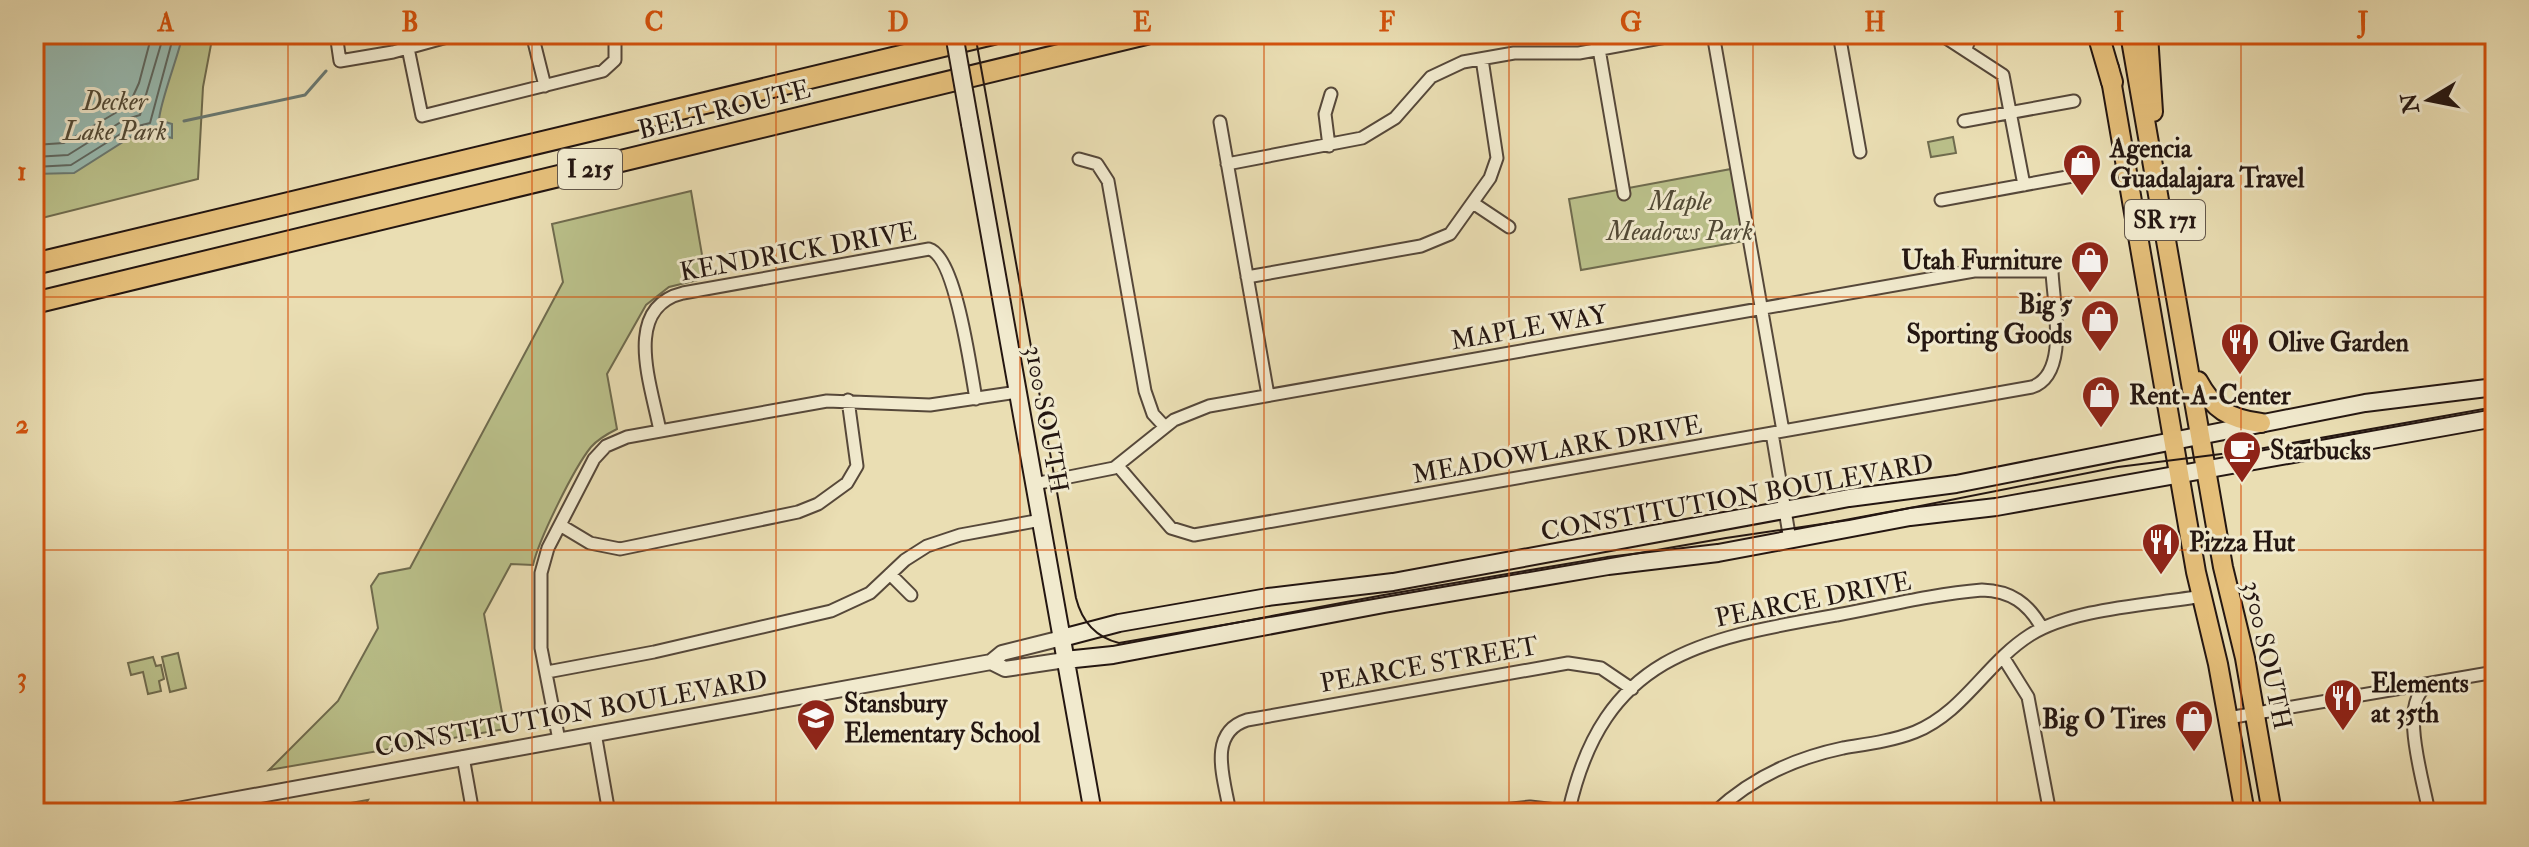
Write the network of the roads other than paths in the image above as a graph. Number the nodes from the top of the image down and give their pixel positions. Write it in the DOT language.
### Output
graph roads {
  1 [pos="336,34"];
  2 [pos="458,34"];
  3 [pos="532,34"];
  4 [pos="615,34"];
  5 [pos="954,34"];
  6 [pos="993,34"];
  7 [pos="1146,34"];
  8 [pos="1682,34"];
  9 [pos="1713,34"];
  10 [pos="1839,34"];
  11 [pos="1940,34"];
  12 [pos="1971,34"];
  13 [pos="2100,34"];
  14 [pos="2130,34"];
  15 [pos="2148,34"];
  16 [pos="408,48"];
  17 [pos="1599,49"];
  18 [pos="1966,49"];
  19 [pos="1482,59"];
  20 [pos="2112,82"];
  21 [pos="545,86"];
  22 [pos="1331,94"];
  23 [pos="2074,101"];
  24 [pos="2010,112"];
  25 [pos="1964,121"];
  26 [pos="1220,122"];
  27 [pos="2151,139"];
  28 [pos="1329,146"];
  29 [pos="1860,152"];
  30 [pos="1079,159"];
  31 [pos="1227,164"];
  32 [pos="2089,173"];
  33 [pos="2024,185"];
  34 [pos="1624,194"];
  35 [pos="1941,200"];
  36 [pos="1473,203"];
  37 [pos="1509,227"];
  38 [pos="34,264"];
  39 [pos="1247,277"];
  40 [pos="34,303"];
  41 [pos="1761,308"];
  42 [pos="2189,357"];
  43 [pos="2032,387"];
  44 [pos="2495,387"];
  45 [pos="1018,392"];
  46 [pos="1268,395"];
  47 [pos="976,399"];
  48 [pos="848,400"];
  49 [pos="2495,418"];
  50 [pos="2261,423"];
  51 [pos="1165,427"];
  52 [pos="660,431"];
  53 [pos="1778,432"];
  54 [pos="2201,434"];
  55 [pos="2175,441"];
  56 [pos="1118,466"];
  57 [pos="2207,468"];
  58 [pos="2180,474"];
  59 [pos="1034,484"];
  60 [pos="1785,511"];
  61 [pos="1041,520"];
  62 [pos="560,525"];
  63 [pos="1790,540"];
  64 [pos="890,574"];
  65 [pos="911,595"];
  66 [pos="2202,596"];
  67 [pos="2042,628"];
  68 [pos="1062,638"];
  69 [pos="2003,657"];
  70 [pos="1065,660"];
  71 [pos="991,662"];
  72 [pos="547,672"];
  73 [pos="2495,672"];
  74 [pos="2431,684"];
  75 [pos="1632,689"];
  76 [pos="2387,692"];
  77 [pos="2255,714"];
  78 [pos="2411,714"];
  79 [pos="2228,718"];
  80 [pos="595,733"];
  81 [pos="559,740"];
  82 [pos="463,757"];
  83 [pos="1569,810"];
  84 [pos="161,813"];
  85 [pos="473,813"];
  86 [pos="609,813"];
  87 [pos="1093,813"];
  88 [pos="1230,813"];
  89 [pos="1473,813"];
  90 [pos="1583,813"];
  91 [pos="1714,813"];
  92 [pos="2050,813"];
  93 [pos="2245,813"];
  94 [pos="2272,813"];
  95 [pos="2429,813"];
  1 -- 16 [label="street"];
  2 -- 16 [label="street"];
  3 -- 21 [label="street"];
  4 -- 21 [label="street"];
  5 -- 45 [label="main road, 3100 SOUTH, bridge"];
  6 -- 38 [label="highway, BELT ROUTE / I 215"];
  7 -- 40 [label="highway, BELT ROUTE / I 215"];
  8 -- 17 [label="street"];
  9 -- 41 [label="street"];
  10 -- 29 [label="street"];
  11 -- 18 [label="street"];
  12 -- 18 [label="street"];
  13 -- 20 [label="highway"];
  14 -- 27 [label="main road, 3500 SOUTH / SR 171"];
  15 -- 27 [label="main road"];
  16 -- 21 [label="street"];
  17 -- 19 [label="street"];
  17 -- 34 [label="street"];
  18 -- 24 [label="street"];
  19 -- 28 [label="street"];
  19 -- 36 [label="street"];
  20 -- 55 [label="main road, 3500 SOUTH / SR 171"];
  22 -- 28 [label="street"];
  23 -- 24 [label="street"];
  24 -- 25 [label="street"];
  24 -- 33 [label="street"];
  26 -- 31 [label="street"];
  27 -- 42 [label="main road, 3500 SOUTH / SR 171"];
  28 -- 31 [label="street"];
  30 -- 51 [label="street"];
  31 -- 39 [label="street"];
  32 -- 33 [label="street"];
  33 -- 35 [label="street"];
  36 -- 37 [label="street"];
  36 -- 39 [label="street"];
  39 -- 46 [label="street"];
  41 -- 43 [label="street, MAPLE WAY"];
  41 -- 46 [label="street, MAPLE WAY"];
  41 -- 53 [label="street"];
  42 -- 50 [label="main road"];
  42 -- 54 [label="main road, 3500 SOUTH / SR 171"];
  43 -- 53 [label="street, MEADOWLARK DRIVE"];
  44 -- 50 [label="main road, CONSTITUTION BOULEVARD"];
  45 -- 47 [label="street"];
  45 -- 59 [label="main road, 3100 SOUTH"];
  46 -- 51 [label="street, MAPLE WAY"];
  47 -- 48 [label="street"];
  47 -- 52 [label="street, KENDRICK DRIVE"];
  48 -- 52 [label="street"];
  48 -- 62 [label="street"];
  49 -- 57 [label="main road, CONSTITUTION BOULEVARD"];
  50 -- 54 [label="main road, CONSTITUTION BOULEVARD"];
  51 -- 56 [label="street, MAPLE WAY"];
  52 -- 62 [label="street"];
  53 -- 56 [label="street, MEADOWLARK DRIVE"];
  53 -- 60 [label="street"];
  54 -- 55 [label="main road, CONSTITUTION BOULEVARD"];
  54 -- 57 [label="main road, 3500 SOUTH / SR 171"];
  55 -- 58 [label="main road, 3500 SOUTH / SR 171"];
  55 -- 60 [label="main road, CONSTITUTION BOULEVARD"];
  56 -- 59 [label="street, MAPLE WAY"];
  57 -- 58 [label="main road, CONSTITUTION BOULEVARD"];
  57 -- 77 [label="main road, 3500 SOUTH / SR 171"];
  58 -- 63 [label="main road, CONSTITUTION BOULEVARD"];
  58 -- 66 [label="main road, 3500 SOUTH / SR 171"];
  59 -- 61 [label="main road, 3100 SOUTH"];
  60 -- 63 [label="street"];
  60 -- 68 [label="main road, CONSTITUTION BOULEVARD"];
  61 -- 64 [label="street"];
  61 -- 68 [label="main road, 3100 SOUTH"];
  62 -- 72 [label="street"];
  63 -- 70 [label="main road, CONSTITUTION BOULEVARD"];
  64 -- 65 [label="street"];
  64 -- 72 [label="street"];
  66 -- 67 [label="street"];
  66 -- 79 [label="main road, 3500 SOUTH / SR 171"];
  67 -- 69 [label="street"];
  67 -- 75 [label="street, PEARCE DRIVE"];
  68 -- 70 [label="main road, 3100 SOUTH"];
  68 -- 71 [label="street, CONSTITUTION BOULEVARD"];
  69 -- 91 [label="street"];
  69 -- 92 [label="street"];
  70 -- 71 [label="street, CONSTITUTION BOULEVARD"];
  70 -- 87 [label="main road, 3100 SOUTH"];
  71 -- 80 [label="street, CONSTITUTION BOULEVARD"];
  72 -- 81 [label="street"];
  73 -- 74 [label="street"];
  74 -- 76 [label="street"];
  74 -- 78 [label="street"];
  75 -- 83 [label="street, PEARCE DRIVE"];
  75 -- 88 [label="street, PEARCE STREET"];
  76 -- 77 [label="street"];
  76 -- 78 [label="street"];
  77 -- 79 [label="street"];
  77 -- 94 [label="main road, 3500 SOUTH / SR 171"];
  78 -- 95 [label="street"];
  79 -- 93 [label="main road, 3500 SOUTH / SR 171"];
  80 -- 81 [label="street, CONSTITUTION BOULEVARD"];
  80 -- 86 [label="street"];
  81 -- 82 [label="street, CONSTITUTION BOULEVARD"];
  82 -- 84 [label="street, CONSTITUTION BOULEVARD"];
  82 -- 85 [label="street"];
  83 -- 89 [label="street"];
  83 -- 90 [label="street"];
}
